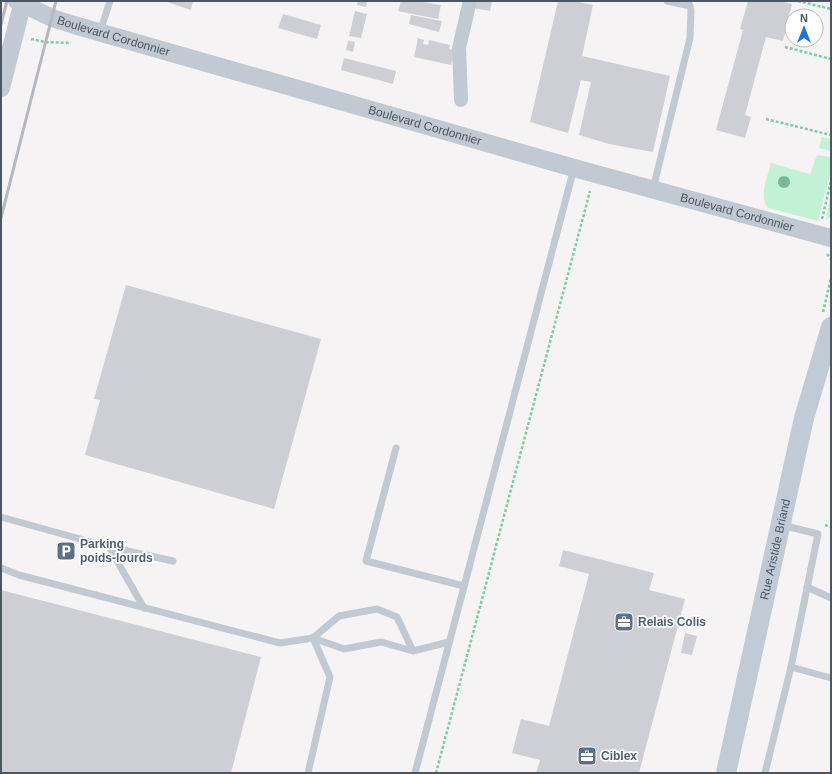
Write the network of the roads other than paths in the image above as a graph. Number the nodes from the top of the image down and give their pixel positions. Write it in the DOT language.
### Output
graph roads {
  1 [pos="110,1"];
  2 [pos="470,1"];
  3 [pos="667,1"];
  4 [pos="21,2"];
  5 [pos="689,3"];
  6 [pos="100,32"];
  7 [pos="1,88"];
  8 [pos="461,100"];
  9 [pos="574,168"];
  10 [pos="653,189"];
  11 [pos="829,246"];
  12 [pos="831,326"];
  13 [pos="396,448"];
  14 [pos="1,517"];
  15 [pos="780,525"];
  16 [pos="109,547"];
  17 [pos="173,561"];
  18 [pos="1,568"];
  19 [pos="464,586"];
  20 [pos="807,587"];
  21 [pos="831,598"];
  22 [pos="144,608"];
  23 [pos="313,638"];
  24 [pos="449,642"];
  25 [pos="413,651"];
  26 [pos="791,667"];
  27 [pos="831,678"];
  28 [pos="308,773"];
  29 [pos="415,773"];
  30 [pos="726,773"];
  31 [pos="765,773"];
  1 -- 6 [label="lane"];
  2 -- 8 [label="street"];
  3 -- 5 [label="lane"];
  4 -- 6 [label="street, Boulevard Cordonnier"];
  4 -- 7 [label="street"];
  5 -- 10 [label="lane"];
  6 -- 9 [label="street, Boulevard Cordonnier"];
  9 -- 10 [label="street, Boulevard Cordonnier"];
  9 -- 19 [label="lane"];
  10 -- 11 [label="street, Boulevard Cordonnier"];
  12 -- 15 [label="main road, Rue Aristide Briand"];
  13 -- 19 [label="lane"];
  14 -- 16 [label="lane"];
  15 -- 20 [label="lane"];
  15 -- 30 [label="main road, Rue Aristide Briand"];
  16 -- 17 [label="lane"];
  16 -- 22 [label="lane"];
  18 -- 22 [label="lane"];
  19 -- 24 [label="lane"];
  20 -- 21 [label="lane"];
  20 -- 26 [label="lane"];
  22 -- 23 [label="lane"];
  23 -- 25 [label="lane"];
  23 -- 25 [label="lane"];
  23 -- 28 [label="lane"];
  24 -- 25 [label="lane"];
  24 -- 29 [label="lane"];
  26 -- 27 [label="lane"];
  26 -- 31 [label="lane"];
}
